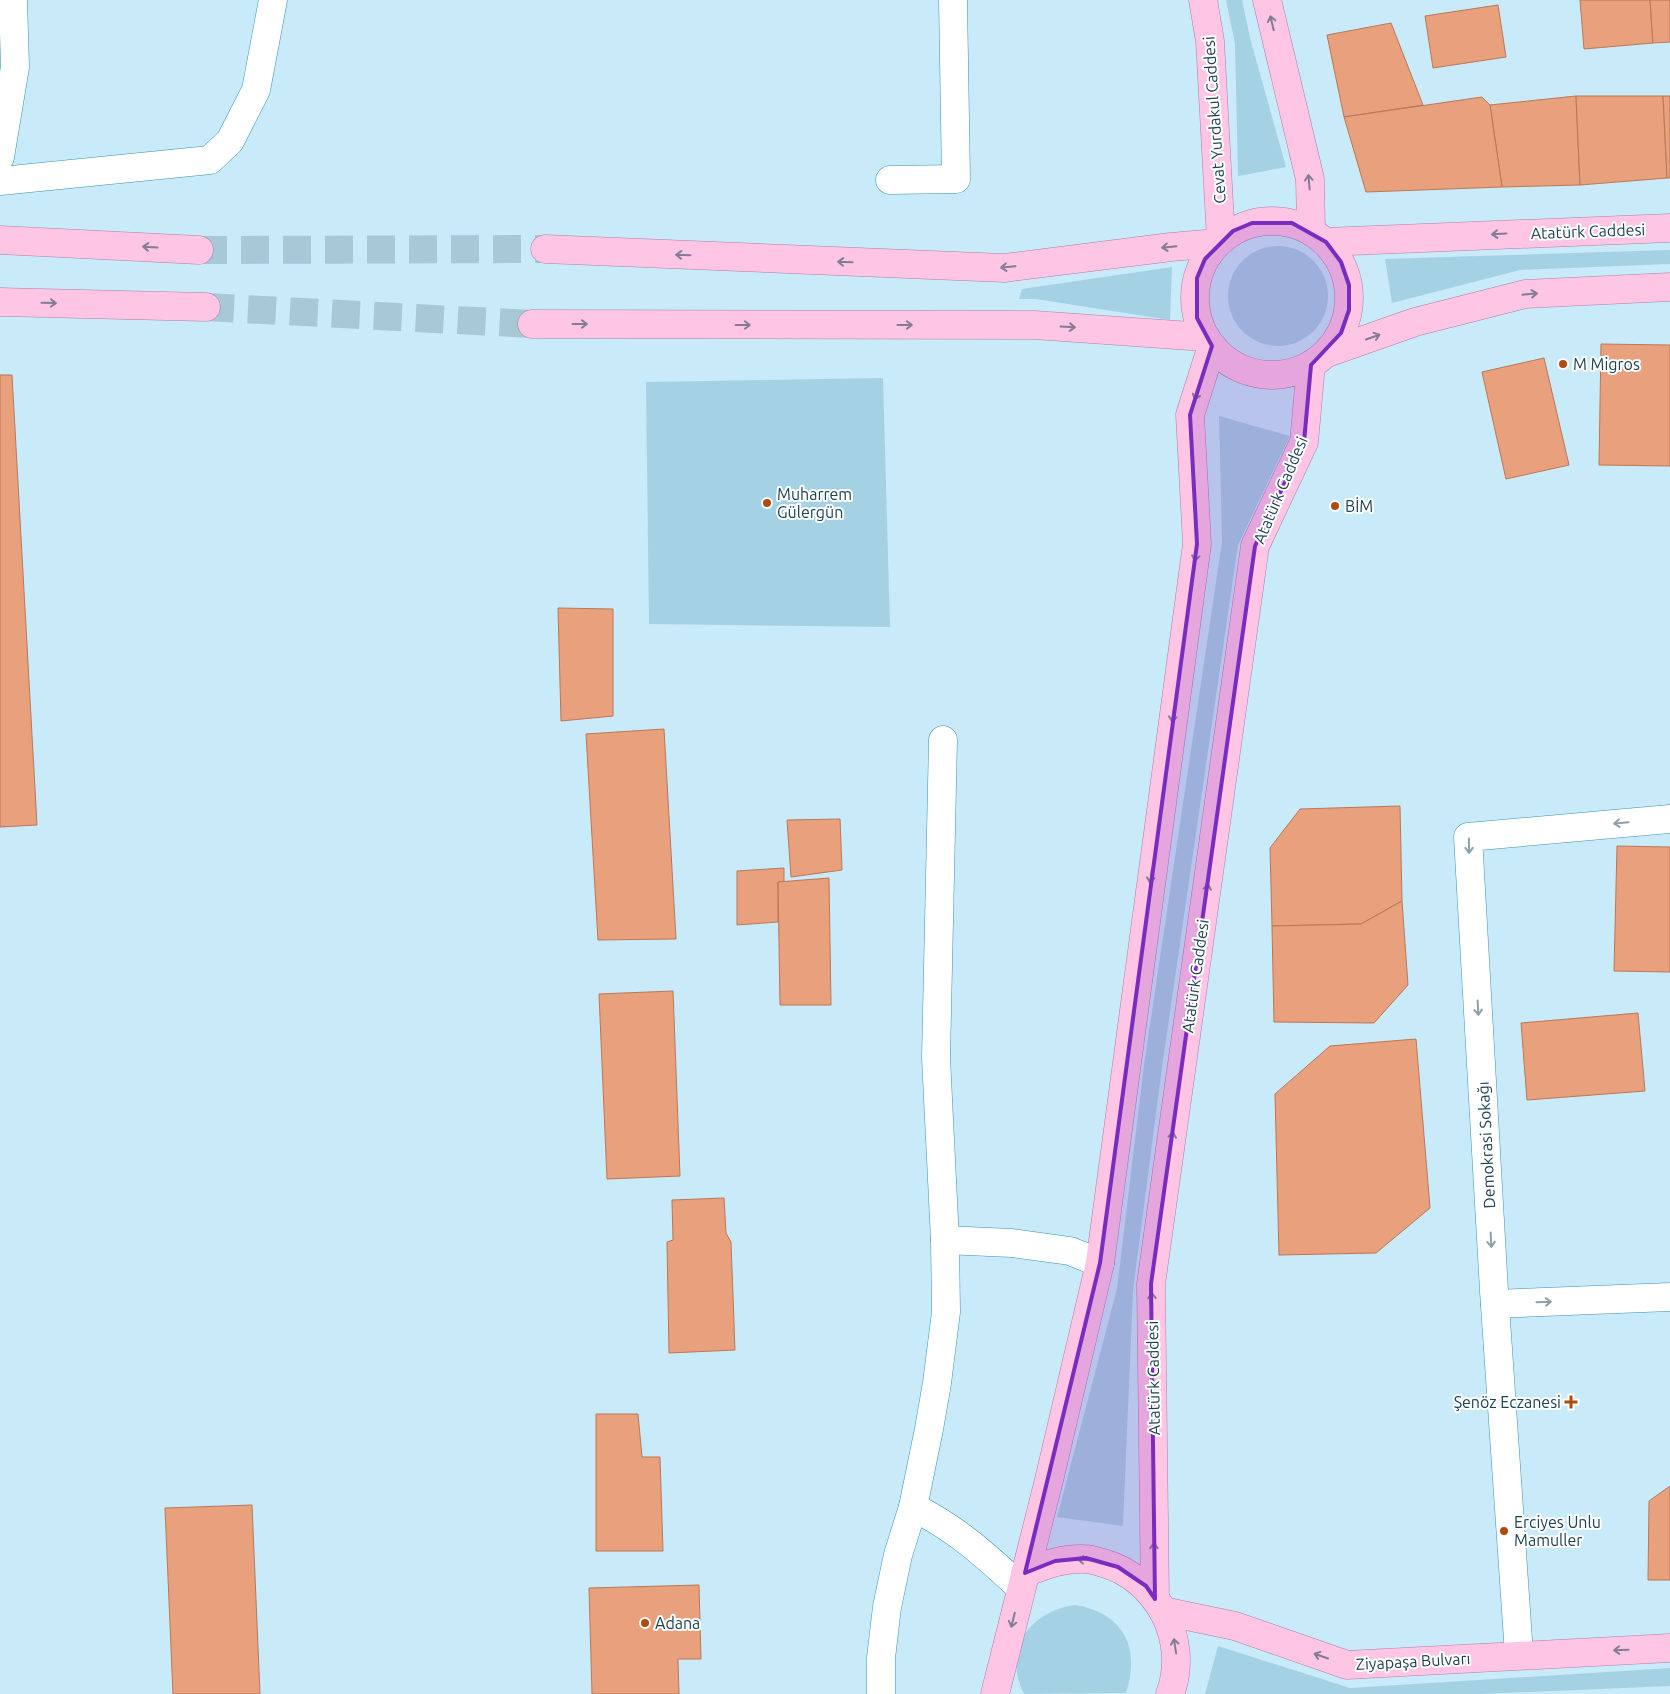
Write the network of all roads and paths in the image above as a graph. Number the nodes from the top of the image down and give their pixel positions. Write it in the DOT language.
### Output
graph roads {
  1 [pos="13,0"];
  2 [pos="273,0"];
  3 [pos="952,0"];
  4 [pos="1203,0"];
  5 [pos="1267,0"];
  6 [pos="0,156"];
  7 [pos="890,180"];
  8 [pos="0,181"];
  9 [pos="1670,228"];
  10 [pos="1319,236"];
  11 [pos="0,240"];
  12 [pos="1219,242"];
  13 [pos="545,249"];
  14 [pos="199,250"];
  15 [pos="1670,287"];
  16 [pos="0,302"];
  17 [pos="206,307"];
  18 [pos="532,324"];
  19 [pos="1209,342"];
  20 [pos="1319,359"];
  21 [pos="943,740"];
  22 [pos="1670,818"];
  23 [pos="945,1240"];
  24 [pos="1100,1263"];
  25 [pos="1670,1297"];
  26 [pos="1495,1304"];
  27 [pos="913,1507"];
  28 [pos="1023,1581"];
  29 [pos="1159,1605"];
  30 [pos="1670,1648"];
  31 [pos="1519,1654"];
  32 [pos="881,1694"];
  33 [pos="995,1694"];
  34 [pos="1170,1694"];
  1 -- 6 [label="street"];
  2 -- 8 [label="street"];
  3 -- 7 [label="street"];
  4 -- 12 [label="main road, Cevat Yurdakul Caddesi"];
  10 -- 5 [label="main road, one-way"];
  9 -- 10 [label="main road, Atatürk Caddesi, one-way"];
  10 -- 12 [label="main road"];
  10 -- 20 [label="main road"];
  14 -- 11 [label="main road, one-way"];
  12 -- 13 [label="main road, one-way"];
  12 -- 19 [label="main road"];
  20 -- 15 [label="main road, one-way"];
  16 -- 17 [label="main road, one-way"];
  18 -- 19 [label="main road, one-way"];
  19 -- 20 [label="main road"];
  19 -- 24 [label="main road, one-way"];
  29 -- 20 [label="main road, Atatürk Caddesi, one-way"];
  21 -- 23 [label="street"];
  22 -- 26 [label="street, Demokrasi Sokağı, one-way"];
  23 -- 24 [label="street"];
  23 -- 27 [label="street"];
  24 -- 28 [label="main road"];
  26 -- 25 [label="street, one-way"];
  26 -- 31 [label="street, Demokrasi Sokağı"];
  27 -- 28 [label="street"];
  27 -- 32 [label="street"];
  29 -- 28 [label="main road, one-way"];
  28 -- 33 [label="main road, one-way"];
  31 -- 29 [label="main road, Ziyapaşa Bulvarı, one-way"];
  34 -- 29 [label="main road, one-way"];
  30 -- 31 [label="main road, Ziyapaşa Bulvarı, one-way"];
}
